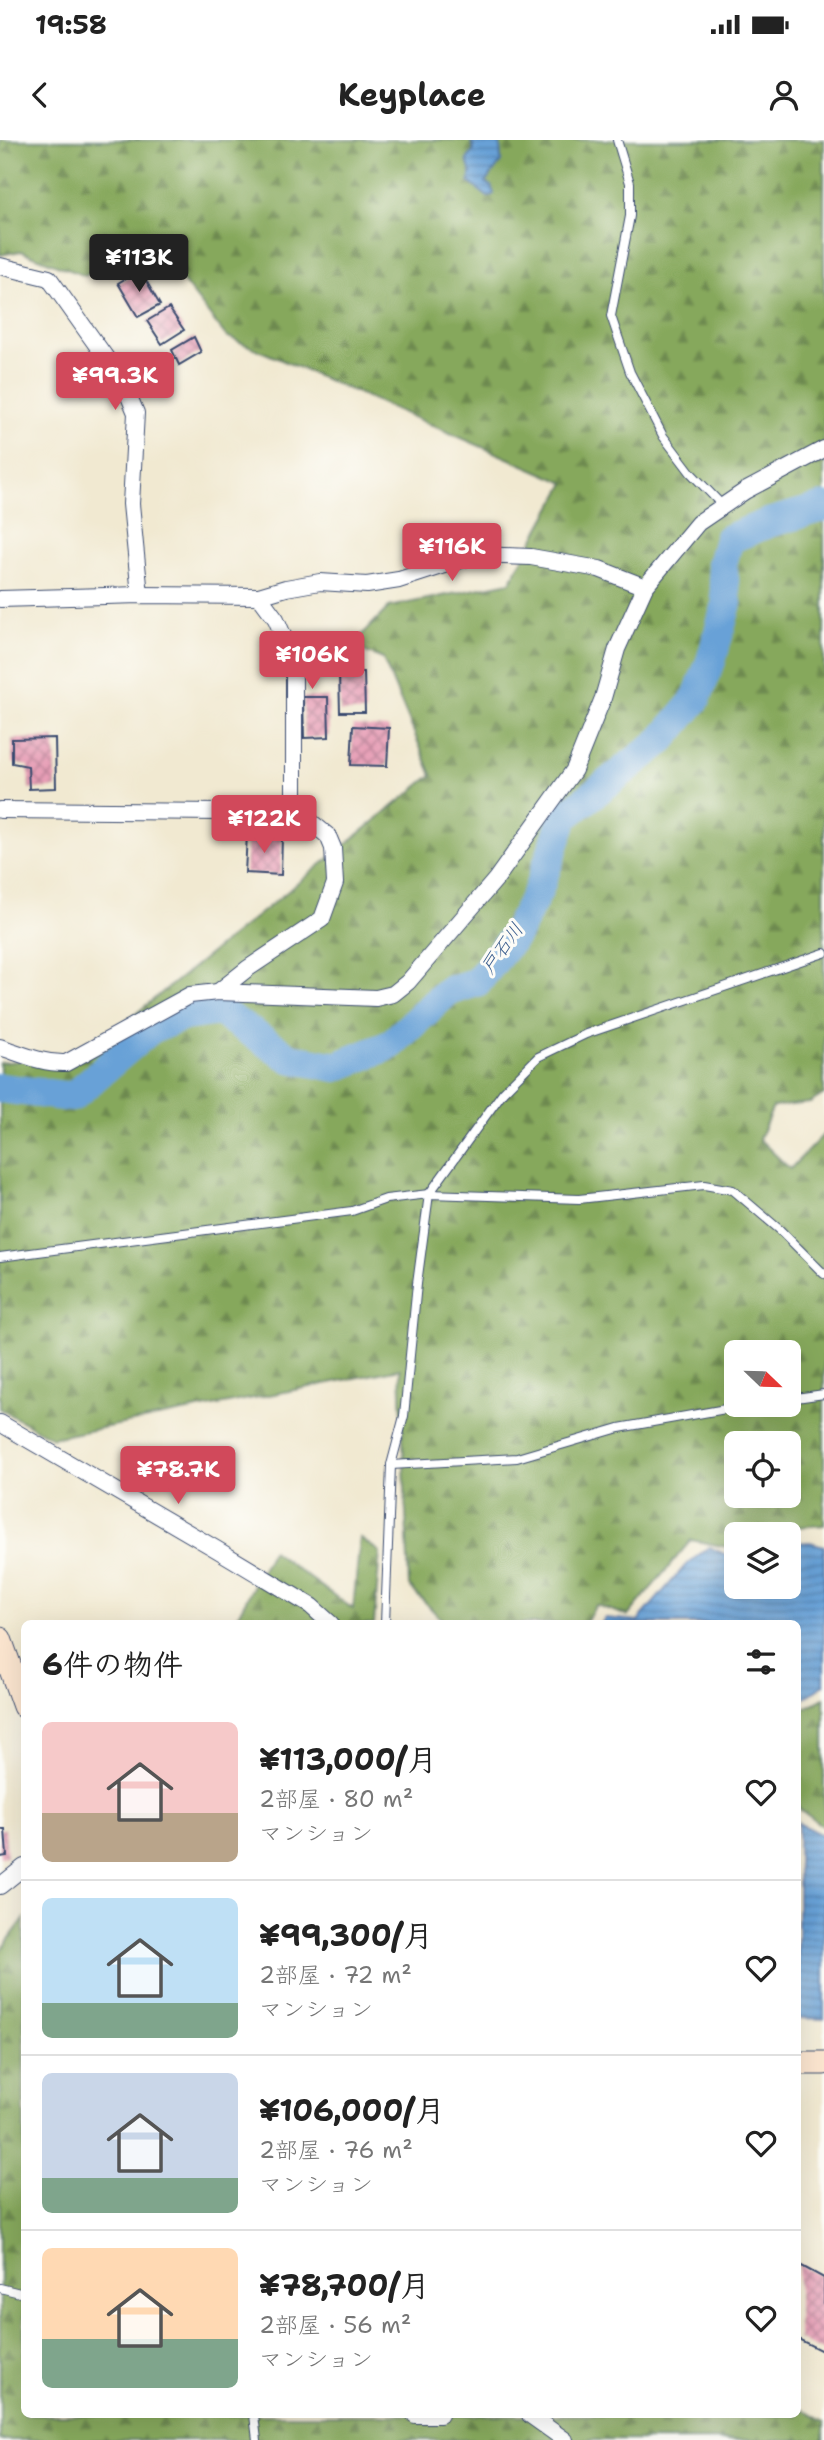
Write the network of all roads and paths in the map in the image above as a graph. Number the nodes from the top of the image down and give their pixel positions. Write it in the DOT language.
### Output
graph roads {
  1 [pos="617,140"];
  2 [pos="0,266"];
  3 [pos="824,449"];
  4 [pos="722,505"];
  5 [pos="645,587"];
  6 [pos="140,595"];
  7 [pos="259,596"];
  8 [pos="0,599"];
  9 [pos="294,808"];
  10 [pos="0,810"];
  11 [pos="824,953"];
  12 [pos="218,992"];
  13 [pos="0,1046"];
  14 [pos="429,1194"];
  15 [pos="0,1257"];
  16 [pos="824,1274"];
  17 [pos="824,1394"];
  18 [pos="802,1397"];
  19 [pos="724,1409"];
  20 [pos="0,1423"];
  21 [pos="391,1465"];
  22 [pos="327,1620"];
  23 [pos="385,1620"];
  24 [pos="0,1639"];
  25 [pos="21,1698"];
  26 [pos="21,1869"];
  27 [pos="0,1886"];
  28 [pos="801,2063"];
  29 [pos="824,2063"];
  30 [pos="0,2288"];
  31 [pos="21,2293"];
  32 [pos="254,2418"];
  33 [pos="534,2418"];
  34 [pos="257,2440"];
  35 [pos="565,2440"];
  1 -- 4 [label="lane"];
  2 -- 6 [label="street"];
  3 -- 4 [label="street"];
  4 -- 5 [label="street"];
  5 -- 7 [label="street"];
  5 -- 12 [label="street"];
  6 -- 7 [label="street"];
  6 -- 8 [label="street"];
  7 -- 9 [label="street"];
  9 -- 10 [label="street"];
  9 -- 12 [label="street"];
  11 -- 14 [label="lane"];
  12 -- 13 [label="street"];
  14 -- 15 [label="lane"];
  14 -- 16 [label="lane"];
  14 -- 21 [label="lane"];
  17 -- 18 [label="lane"];
  19 -- 21 [label="lane"];
  20 -- 22 [label="street"];
  21 -- 23 [label="lane"];
  24 -- 25 [label="main road"];
  26 -- 27 [label="street"];
  28 -- 29 [label="main road"];
  30 -- 31 [label="lane"];
  32 -- 34 [label="lane"];
  33 -- 35 [label="street"];
}
